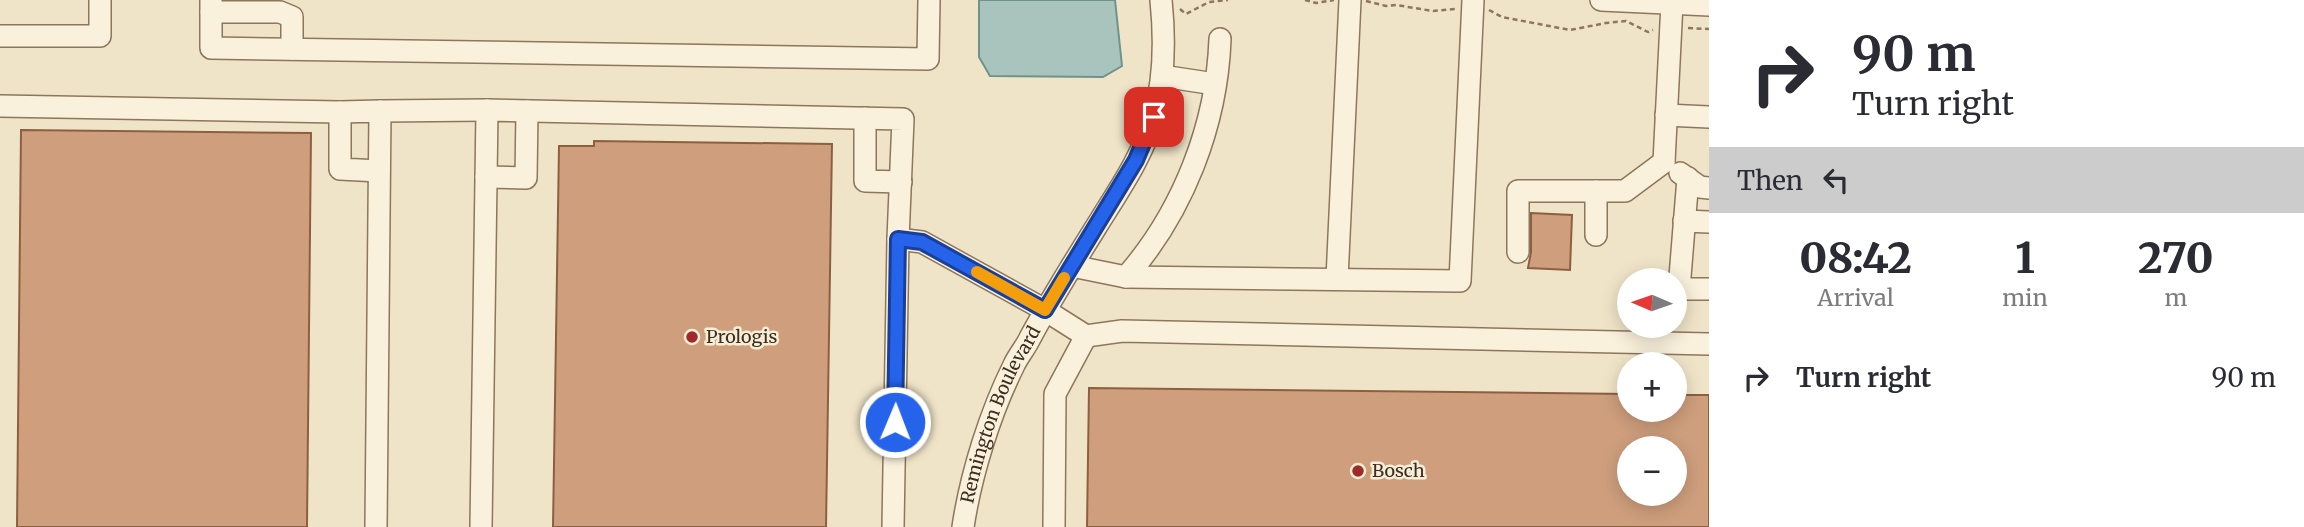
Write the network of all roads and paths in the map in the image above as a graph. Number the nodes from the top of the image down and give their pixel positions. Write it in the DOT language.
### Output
graph roads {
  1 [pos="100,0"];
  2 [pos="929,0"];
  3 [pos="1228,0"];
  4 [pos="1305,0"];
  5 [pos="1334,0"];
  6 [pos="1350,0"];
  7 [pos="1601,0"];
  8 [pos="1362,1"];
  9 [pos="1170,4"];
  10 [pos="1672,4"];
  11 [pos="1471,5"];
  12 [pos="1709,5"];
  13 [pos="211,6"];
  14 [pos="1671,29"];
  15 [pos="1709,29"];
  16 [pos="0,36"];
  17 [pos="1220,39"];
  18 [pos="292,49"];
  19 [pos="1162,76"];
  20 [pos="1215,84"];
  21 [pos="0,106"];
  22 [pos="486,110"];
  23 [pos="380,111"];
  24 [pos="527,111"];
  25 [pos="340,112"];
  26 [pos="1666,115"];
  27 [pos="1709,117"];
  28 [pos="865,118"];
  29 [pos="1664,162"];
  30 [pos="379,171"];
  31 [pos="486,177"];
  32 [pos="1688,178"];
  33 [pos="901,182"];
  34 [pos="1709,188"];
  35 [pos="1597,191"];
  36 [pos="1684,221"];
  37 [pos="1709,222"];
  38 [pos="1596,235"];
  39 [pos="898,239"];
  40 [pos="1517,252"];
  41 [pos="1072,266"];
  42 [pos="1126,277"];
  43 [pos="1337,279"];
  44 [pos="1709,289"];
  45 [pos="1045,310"];
  46 [pos="1086,336"];
  47 [pos="1709,344"];
  48 [pos="376,527"];
  49 [pos="481,527"];
  50 [pos="893,527"];
  51 [pos="963,527"];
  52 [pos="1054,527"];
  1 -- 16 [label="street"];
  2 -- 18 [label="street"];
  3 -- 9 [label="path"];
  4 -- 5 [label="path"];
  6 -- 43 [label="street"];
  7 -- 10 [label="street"];
  8 -- 11 [label="path"];
  9 -- 19 [label="street, Remington Boulevard"];
  10 -- 12 [label="street"];
  10 -- 14 [label="street"];
  11 -- 14 [label="path"];
  11 -- 43 [label="street"];
  13 -- 18 [label="street"];
  13 -- 18 [label="street"];
  14 -- 15 [label="path"];
  14 -- 26 [label="street"];
  17 -- 20 [label="street"];
  19 -- 20 [label="street"];
  19 -- 41 [label="street, Remington Boulevard"];
  20 -- 42 [label="street"];
  21 -- 25 [label="street"];
  22 -- 23 [label="street"];
  22 -- 24 [label="street"];
  22 -- 31 [label="street"];
  23 -- 25 [label="street"];
  23 -- 30 [label="street"];
  24 -- 28 [label="street"];
  24 -- 31 [label="street"];
  25 -- 30 [label="street"];
  26 -- 27 [label="street"];
  26 -- 29 [label="street"];
  28 -- 33 [label="street"];
  28 -- 33 [label="street"];
  29 -- 32 [label="street"];
  29 -- 35 [label="street"];
  30 -- 48 [label="street"];
  31 -- 49 [label="street"];
  32 -- 34 [label="street"];
  32 -- 36 [label="street"];
  33 -- 39 [label="street"];
  35 -- 38 [label="street"];
  35 -- 40 [label="street"];
  36 -- 37 [label="street"];
  36 -- 44 [label="street"];
  39 -- 45 [label="street"];
  39 -- 50 [label="street"];
  41 -- 42 [label="street"];
  41 -- 45 [label="street, Remington Boulevard"];
  42 -- 43 [label="street"];
  45 -- 46 [label="street"];
  45 -- 51 [label="street, Remington Boulevard"];
  46 -- 47 [label="street"];
  46 -- 52 [label="street"];
}
